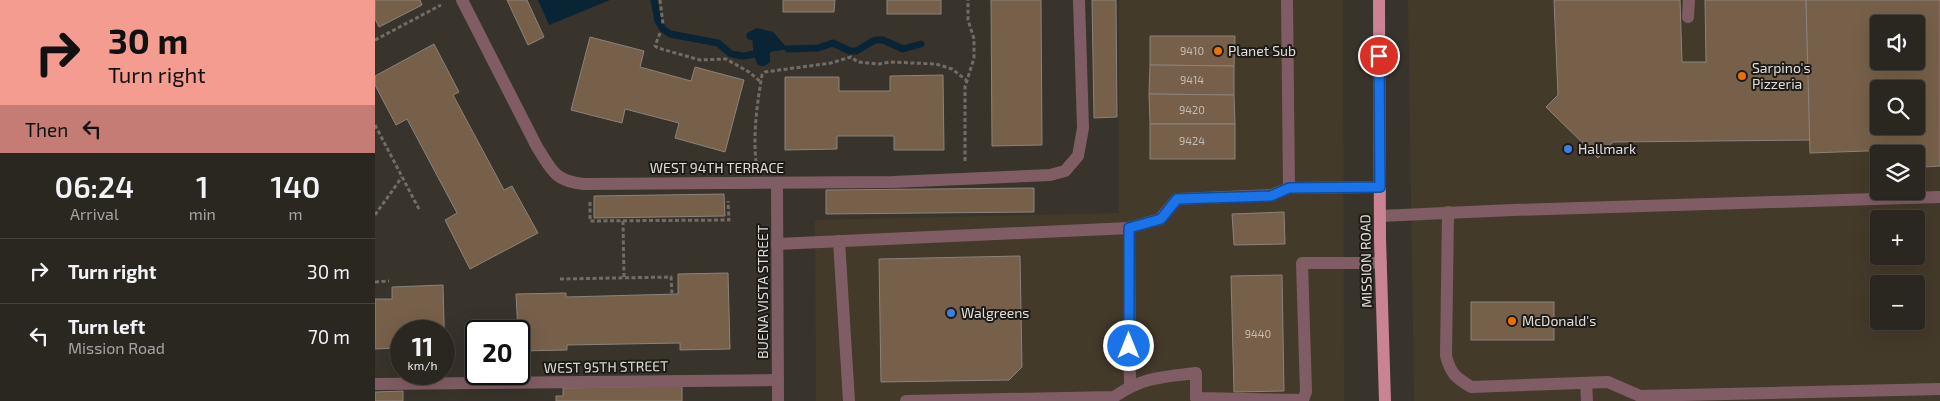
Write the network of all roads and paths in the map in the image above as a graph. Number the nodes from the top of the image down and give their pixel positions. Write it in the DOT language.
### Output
graph roads {
  1 [pos="462,0"];
  2 [pos="660,0"];
  3 [pos="968,0"];
  4 [pos="1079,0"];
  5 [pos="1287,0"];
  6 [pos="1379,0"];
  7 [pos="1689,0"];
  8 [pos="441,5"];
  9 [pos="1688,17"];
  10 [pos="663,24"];
  11 [pos="660,33"];
  12 [pos="375,40"];
  13 [pos="966,80"];
  14 [pos="761,82"];
  15 [pos="375,125"];
  16 [pos="756,162"];
  17 [pos="965,162"];
  18 [pos="402,177"];
  19 [pos="777,183"];
  20 [pos="590,184"];
  21 [pos="1380,187"];
  22 [pos="1289,188"];
  23 [pos="728,192"];
  24 [pos="1940,197"];
  25 [pos="420,211"];
  26 [pos="1448,212"];
  27 [pos="375,215"];
  28 [pos="1380,216"];
  29 [pos="623,221"];
  30 [pos="1129,228"];
  31 [pos="839,241"];
  32 [pos="777,244"];
  33 [pos="1381,263"];
  34 [pos="624,277"];
  35 [pos="560,279"];
  36 [pos="375,282"];
  37 [pos="389,282"];
  38 [pos="672,295"];
  39 [pos="778,380"];
  40 [pos="1586,383"];
  41 [pos="375,384"];
  42 [pos="1130,386"];
  43 [pos="1940,389"];
  44 [pos="1813,396"];
  45 [pos="1196,400"];
  46 [pos="778,401"];
  47 [pos="849,401"];
  48 [pos="906,401"];
  49 [pos="915,401"];
  50 [pos="1385,401"];
  51 [pos="1587,401"];
  1 -- 20 [label="street, WEST 94TH TERRACE"];
  2 -- 10 [label="path"];
  3 -- 13 [label="path"];
  4 -- 19 [label="street, WEST 94TH TERRACE"];
  5 -- 22 [label="street"];
  6 -- 21 [label="main road, MISSION ROAD"];
  7 -- 9 [label="street"];
  8 -- 12 [label="path"];
  11 -- 14 [label="path"];
  13 -- 14 [label="path"];
  13 -- 17 [label="path"];
  14 -- 16 [label="path"];
  15 -- 18 [label="path"];
  18 -- 25 [label="path"];
  18 -- 27 [label="path"];
  19 -- 20 [label="street, WEST 94TH TERRACE"];
  19 -- 32 [label="street, BUENA VISTA STREET"];
  20 -- 29 [label="path"];
  21 -- 22 [label="street"];
  21 -- 28 [label="main road, MISSION ROAD"];
  22 -- 30 [label="street"];
  23 -- 29 [label="path"];
  24 -- 26 [label="street"];
  26 -- 28 [label="street"];
  26 -- 40 [label="street"];
  28 -- 33 [label="main road, MISSION ROAD"];
  29 -- 34 [label="path"];
  30 -- 31 [label="street"];
  30 -- 42 [label="street"];
  31 -- 32 [label="street"];
  31 -- 47 [label="street"];
  32 -- 39 [label="street, BUENA VISTA STREET"];
  33 -- 45 [label="street"];
  33 -- 50 [label="main road, MISSION ROAD"];
  34 -- 35 [label="path"];
  34 -- 38 [label="path"];
  36 -- 37 [label="path"];
  39 -- 41 [label="street, WEST 95TH STREET"];
  39 -- 46 [label="street, BUENA VISTA STREET"];
  40 -- 44 [label="street"];
  40 -- 51 [label="street"];
  42 -- 45 [label="street"];
  42 -- 49 [label="street"];
  43 -- 44 [label="street"];
  48 -- 49 [label="street"];
}
